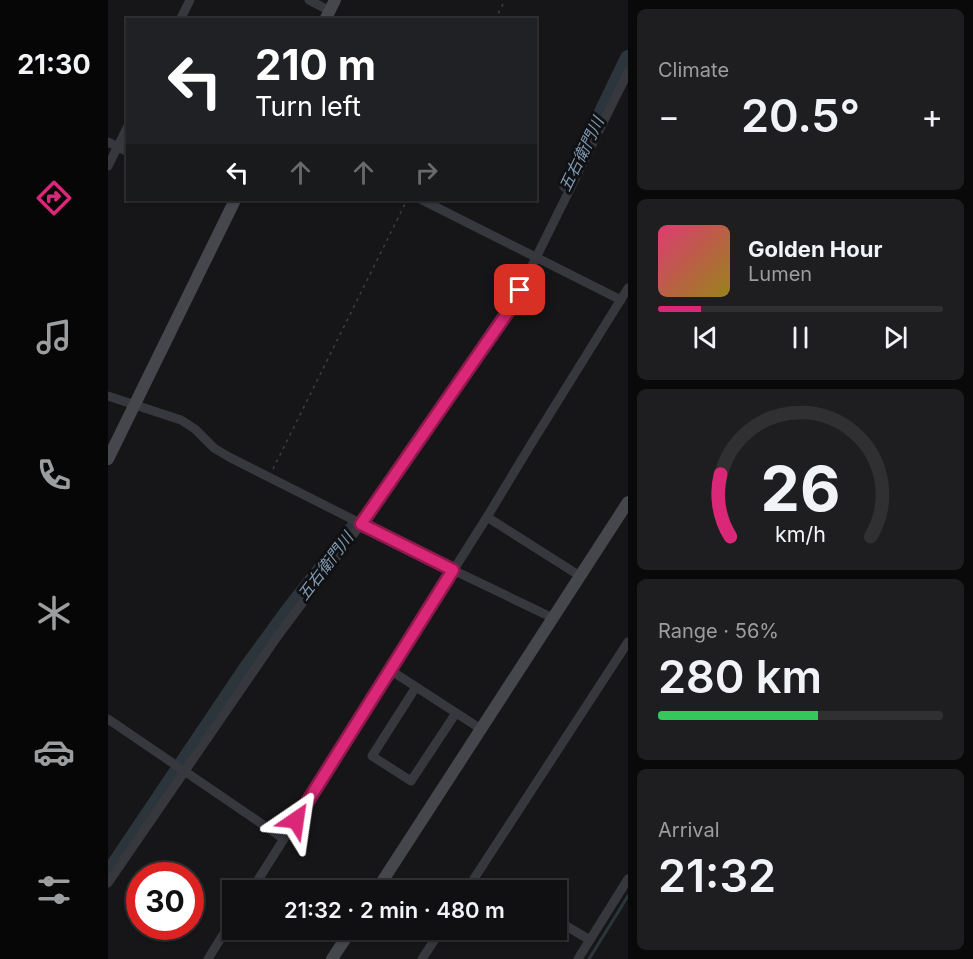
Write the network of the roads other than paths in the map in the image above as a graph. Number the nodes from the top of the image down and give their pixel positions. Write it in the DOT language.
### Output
graph roads {
  1 [pos="190,0"];
  2 [pos="309,0"];
  3 [pos="330,10"];
  4 [pos="181,18"];
  5 [pos="628,72"];
  6 [pos="126,130"];
  7 [pos="108,142"];
  8 [pos="117,147"];
  9 [pos="126,151"];
  10 [pos="108,166"];
  11 [pos="231,201"];
  12 [pos="424,201"];
  13 [pos="536,258"];
  14 [pos="628,288"];
  15 [pos="621,300"];
  16 [pos="108,396"];
  17 [pos="135,405"];
  18 [pos="108,459"];
  19 [pos="628,502"];
  20 [pos="487,518"];
  21 [pos="361,524"];
  22 [pos="453,570"];
  23 [pos="580,576"];
  24 [pos="553,618"];
  25 [pos="628,642"];
  26 [pos="390,670"];
  27 [pos="416,687"];
  28 [pos="456,713"];
  29 [pos="108,719"];
  30 [pos="481,729"];
  31 [pos="184,771"];
  32 [pos="284,839"];
  33 [pos="628,879"];
  34 [pos="258,880"];
  35 [pos="383,880"];
  36 [pos="473,880"];
  37 [pos="108,883"];
  38 [pos="567,926"];
  39 [pos="222,936"];
  40 [pos="344,940"];
  41 [pos="434,940"];
  42 [pos="590,940"];
  43 [pos="208,959"];
  44 [pos="332,959"];
  45 [pos="422,959"];
  46 [pos="578,959"];
  1 -- 4 [label="street"];
  2 -- 3 [label="street"];
  5 -- 13 [label="street"];
  6 -- 8 [label="street"];
  7 -- 8 [label="street"];
  8 -- 9 [label="street"];
  8 -- 10 [label="street"];
  11 -- 17 [label="street"];
  12 -- 13 [label="street"];
  13 -- 15 [label="street"];
  13 -- 21 [label="street"];
  14 -- 15 [label="street"];
  15 -- 20 [label="street"];
  16 -- 17 [label="street"];
  17 -- 18 [label="street"];
  17 -- 21 [label="street"];
  19 -- 23 [label="street"];
  20 -- 22 [label="street"];
  20 -- 23 [label="street"];
  21 -- 22 [label="street"];
  21 -- 31 [label="street"];
  22 -- 24 [label="street"];
  22 -- 26 [label="street"];
  23 -- 24 [label="street"];
  24 -- 30 [label="street"];
  25 -- 36 [label="street"];
  26 -- 27 [label="street"];
  26 -- 32 [label="street"];
  27 -- 28 [label="street"];
  27 -- 28 [label="street"];
  28 -- 30 [label="street"];
  29 -- 31 [label="street"];
  30 -- 35 [label="street"];
  31 -- 32 [label="street"];
  31 -- 37 [label="street"];
  32 -- 34 [label="street"];
  33 -- 42 [label="street"];
  38 -- 42 [label="street"];
  39 -- 43 [label="street"];
  40 -- 44 [label="street"];
  41 -- 45 [label="street"];
  42 -- 46 [label="street"];
}
